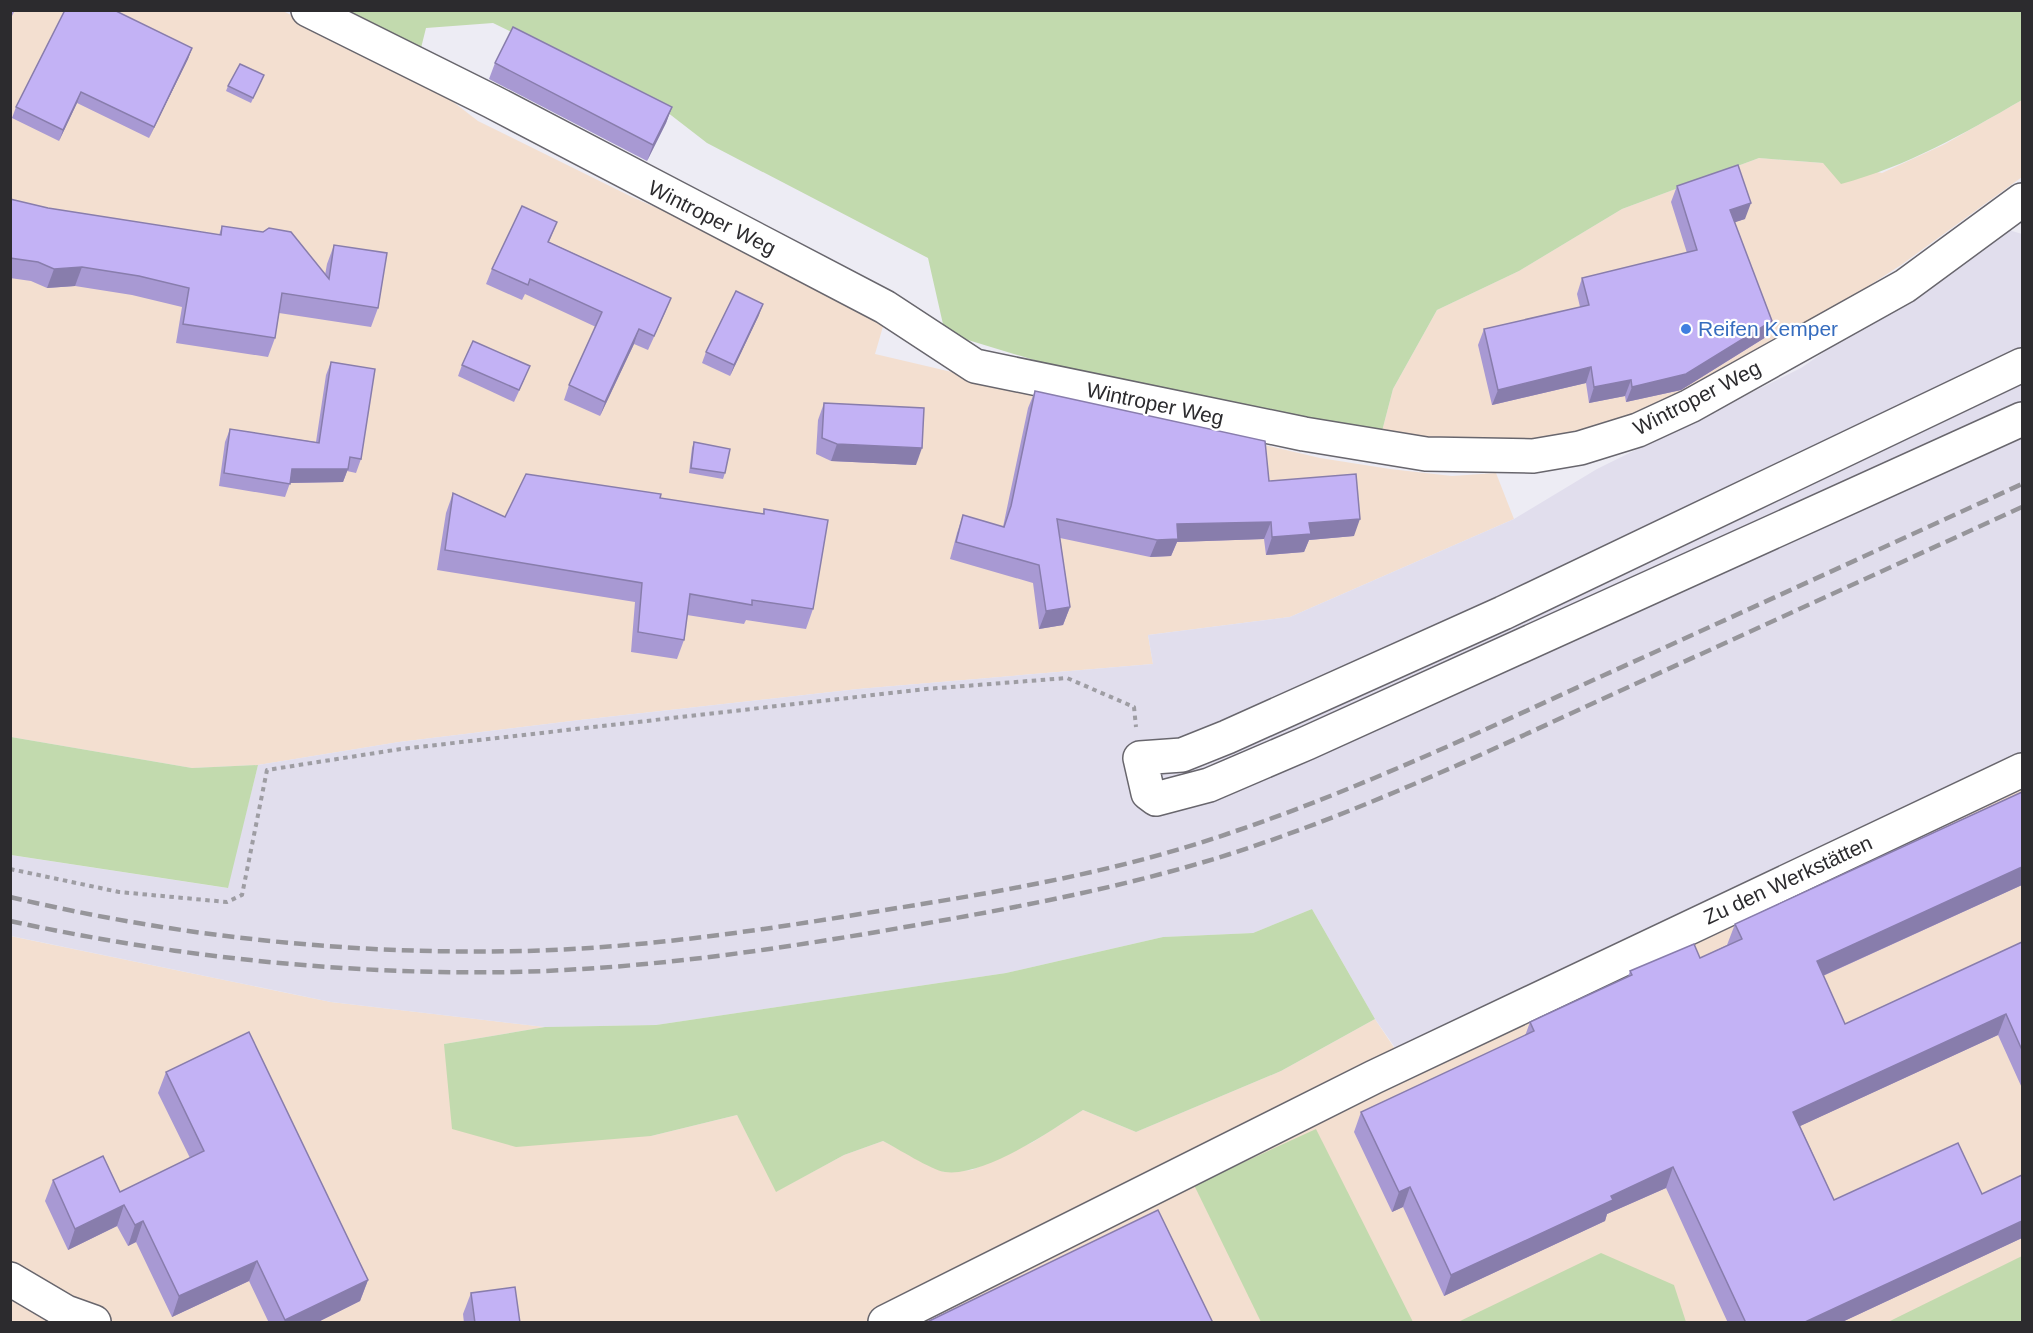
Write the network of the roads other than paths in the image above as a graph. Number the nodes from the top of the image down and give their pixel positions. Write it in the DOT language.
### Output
graph roads {
  1 [pos="308,10"];
  2 [pos="2022,200"];
  3 [pos="2022,365"];
  4 [pos="2022,419"];
  5 [pos="2022,770"];
  6 [pos="10,1279"];
  7 [pos="94,1323"];
  8 [pos="885,1323"];
  1 -- 2 [label="street, Wintroper Weg"];
  3 -- 4 [label="street"];
  5 -- 8 [label="street, Zu den Werkstätten"];
  6 -- 7 [label="street"];
}
